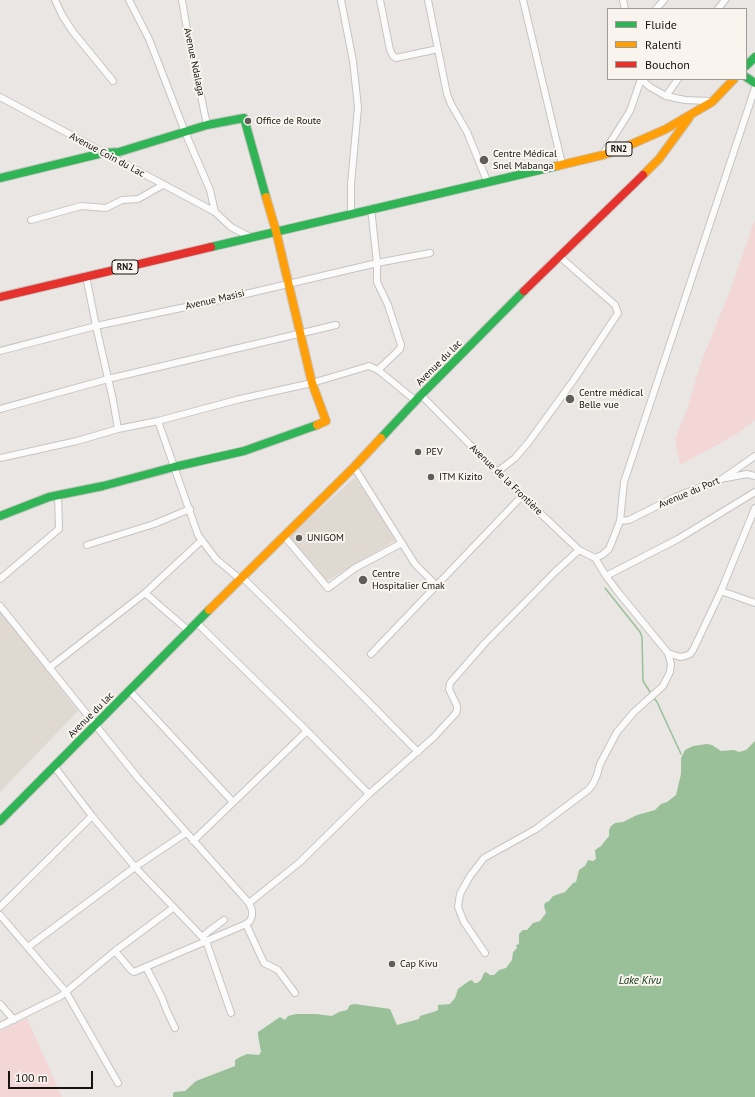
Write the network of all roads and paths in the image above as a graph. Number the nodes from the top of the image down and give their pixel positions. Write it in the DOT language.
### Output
graph roads {
  1 [pos="55,0"];
  2 [pos="128,0"];
  3 [pos="182,0"];
  4 [pos="341,0"];
  5 [pos="380,0"];
  6 [pos="428,0"];
  7 [pos="523,0"];
  8 [pos="664,0"];
  9 [pos="725,0"];
  10 [pos="657,8"];
  11 [pos="719,8"];
  12 [pos="438,49"];
  13 [pos="755,57"];
  14 [pos="747,65"];
  15 [pos="747,78"];
  16 [pos="641,80"];
  17 [pos="642,80"];
  18 [pos="677,80"];
  19 [pos="733,80"];
  20 [pos="113,81"];
  21 [pos="755,84"];
  22 [pos="755,88"];
  23 [pos="666,96"];
  24 [pos="0,97"];
  25 [pos="712,102"];
  26 [pos="691,114"];
  27 [pos="207,125"];
  28 [pos="185,132"];
  29 [pos="103,153"];
  30 [pos="603,154"];
  31 [pos="562,164"];
  32 [pos="0,178"];
  33 [pos="487,181"];
  34 [pos="163,185"];
  35 [pos="371,208"];
  36 [pos="215,212"];
  37 [pos="351,213"];
  38 [pos="31,220"];
  39 [pos="276,231"];
  40 [pos="250,237"];
  41 [pos="430,253"];
  42 [pos="559,256"];
  43 [pos="377,263"];
  44 [pos="86,276"];
  45 [pos="287,283"];
  46 [pos="0,297"];
  47 [pos="336,325"];
  48 [pos="96,326"];
  49 [pos="299,334"];
  50 [pos="0,351"];
  51 [pos="378,370"];
  52 [pos="108,379"];
  53 [pos="312,383"];
  54 [pos="418,398"];
  55 [pos="0,409"];
  56 [pos="158,421"];
  57 [pos="118,429"];
  58 [pos="755,456"];
  59 [pos="0,458"];
  60 [pos="174,467"];
  61 [pos="354,467"];
  62 [pos="497,472"];
  63 [pos="755,476"];
  64 [pos="722,479"];
  65 [pos="755,492"];
  66 [pos="58,495"];
  67 [pos="522,496"];
  68 [pos="755,508"];
  69 [pos="190,509"];
  70 [pos="0,516"];
  71 [pos="620,521"];
  72 [pos="284,536"];
  73 [pos="202,540"];
  74 [pos="402,543"];
  75 [pos="87,545"];
  76 [pos="579,550"];
  77 [pos="596,558"];
  78 [pos="606,576"];
  79 [pos="241,578"];
  80 [pos="0,579"];
  81 [pos="436,585"];
  82 [pos="721,591"];
  83 [pos="145,593"];
  84 [pos="755,603"];
  85 [pos="0,606"];
  86 [pos="197,623"];
  87 [pos="189,631"];
  88 [pos="668,653"];
  89 [pos="370,654"];
  90 [pos="49,668"];
  91 [pos="130,690"];
  92 [pos="95,725"];
  93 [pos="307,731"];
  94 [pos="418,752"];
  95 [pos="54,766"];
  96 [pos="369,794"];
  97 [pos="233,802"];
  98 [pos="92,816"];
  99 [pos="0,821"];
  100 [pos="186,833"];
  101 [pos="193,842"];
  102 [pos="135,867"];
  103 [pos="249,903"];
  104 [pos="0,907"];
  105 [pos="173,908"];
  106 [pos="0,915"];
  107 [pos="224,920"];
  108 [pos="246,924"];
  109 [pos="204,939"];
  110 [pos="28,947"];
  111 [pos="115,951"];
  112 [pos="485,954"];
  113 [pos="146,967"];
  114 [pos="66,992"];
  115 [pos="295,993"];
  116 [pos="0,1004"];
  117 [pos="231,1012"];
  118 [pos="14,1020"];
  119 [pos="0,1026"];
  120 [pos="175,1028"];
  121 [pos="118,1083"];
  1 -- 20 [label="street"];
  2 -- 28 [label="street"];
  3 -- 27 [label="street, Avenue Ndalaga"];
  4 -- 37 [label="street"];
  5 -- 12 [label="street"];
  6 -- 12 [label="street"];
  7 -- 31 [label="street"];
  8 -- 10 [label="street"];
  9 -- 11 [label="street"];
  12 -- 33 [label="street"];
  13 -- 14 [label="main road"];
  15 -- 21 [label="main road"];
  16 -- 30 [label="street"];
  17 -- 23 [label="street"];
  18 -- 23 [label="street"];
  19 -- 25 [label="main road, RN2"];
  22 -- 71 [label="street"];
  23 -- 25 [label="street"];
  24 -- 29 [label="street, Avenue Coin du Lac"];
  25 -- 26 [label="main road, RN2"];
  26 -- 30 [label="main road, RN2"];
  26 -- 42 [label="main road, Avenue du lac"];
  27 -- 28 [label="main road"];
  27 -- 39 [label="main road"];
  28 -- 29 [label="main road"];
  28 -- 36 [label="street"];
  29 -- 32 [label="main road"];
  29 -- 34 [label="street, Avenue Coin du Lac"];
  30 -- 31 [label="main road, RN2"];
  31 -- 33 [label="main road, RN2"];
  33 -- 35 [label="main road, RN2"];
  34 -- 36 [label="street, Avenue Coin du Lac"];
  34 -- 38 [label="street"];
  35 -- 37 [label="main road, RN2"];
  35 -- 43 [label="street"];
  36 -- 40 [label="street, Avenue Coin du Lac"];
  37 -- 39 [label="main road, RN2"];
  39 -- 40 [label="main road, RN2"];
  39 -- 45 [label="main road"];
  40 -- 44 [label="main road, RN2"];
  41 -- 43 [label="street, Avenue Masisi"];
  42 -- 54 [label="main road, Avenue du lac"];
  42 -- 62 [label="street"];
  43 -- 45 [label="street, Avenue Masisi"];
  43 -- 51 [label="street"];
  44 -- 46 [label="main road, RN2"];
  44 -- 48 [label="street"];
  45 -- 48 [label="street, Avenue Masisi"];
  45 -- 49 [label="main road"];
  47 -- 49 [label="street"];
  48 -- 50 [label="street, Avenue Masisi"];
  48 -- 52 [label="street"];
  49 -- 52 [label="street"];
  49 -- 53 [label="main road"];
  51 -- 53 [label="street"];
  51 -- 54 [label="street, Avenue de la Frontière"];
  52 -- 55 [label="street"];
  52 -- 57 [label="street"];
  53 -- 56 [label="street"];
  53 -- 60 [label="main road"];
  54 -- 61 [label="main road, Avenue du lac"];
  54 -- 62 [label="street, Avenue de la Frontière"];
  56 -- 57 [label="street"];
  56 -- 60 [label="street"];
  57 -- 59 [label="street"];
  58 -- 64 [label="street, Avenue du Port"];
  60 -- 66 [label="main road"];
  60 -- 69 [label="street"];
  61 -- 72 [label="main road, Avenue du lac"];
  61 -- 74 [label="street"];
  62 -- 67 [label="street, Avenue de la Frontière"];
  63 -- 64 [label="street"];
  64 -- 71 [label="street, Avenue du Port"];
  65 -- 78 [label="street"];
  66 -- 70 [label="main road"];
  66 -- 80 [label="street"];
  67 -- 76 [label="street, Avenue de la Frontière"];
  67 -- 81 [label="street"];
  68 -- 82 [label="street"];
  69 -- 73 [label="street"];
  69 -- 75 [label="street"];
  71 -- 77 [label="street"];
  72 -- 74 [label="street"];
  72 -- 79 [label="main road, Avenue du lac"];
  73 -- 79 [label="street"];
  73 -- 83 [label="street"];
  74 -- 81 [label="street"];
  76 -- 77 [label="street, Avenue de la Frontière"];
  76 -- 94 [label="street"];
  77 -- 78 [label="street"];
  78 -- 88 [label="street"];
  79 -- 86 [label="main road, Avenue du lac"];
  79 -- 94 [label="street"];
  81 -- 89 [label="street"];
  82 -- 84 [label="street"];
  82 -- 88 [label="street"];
  83 -- 87 [label="street"];
  83 -- 90 [label="street"];
  85 -- 90 [label="street"];
  86 -- 87 [label="main road, Avenue du lac"];
  86 -- 93 [label="street"];
  87 -- 91 [label="main road, Avenue du lac"];
  88 -- 112 [label="street"];
  90 -- 92 [label="street"];
  91 -- 92 [label="main road, Avenue du lac"];
  91 -- 97 [label="street"];
  92 -- 95 [label="main road, Avenue du lac"];
  92 -- 100 [label="street"];
  93 -- 96 [label="street"];
  93 -- 97 [label="street"];
  94 -- 96 [label="street"];
  95 -- 98 [label="street"];
  95 -- 99 [label="main road, Avenue du lac"];
  96 -- 103 [label="street"];
  97 -- 101 [label="street"];
  98 -- 102 [label="street"];
  98 -- 104 [label="street"];
  100 -- 101 [label="street"];
  100 -- 102 [label="street"];
  101 -- 103 [label="street"];
  102 -- 105 [label="street"];
  102 -- 110 [label="street"];
  103 -- 108 [label="street"];
  105 -- 109 [label="street"];
  105 -- 111 [label="street"];
  106 -- 110 [label="street"];
  107 -- 109 [label="street"];
  108 -- 109 [label="street"];
  108 -- 115 [label="street"];
  109 -- 113 [label="street"];
  109 -- 117 [label="street"];
  110 -- 114 [label="street"];
  111 -- 113 [label="street"];
  111 -- 114 [label="street"];
  113 -- 120 [label="street"];
  114 -- 118 [label="street"];
  114 -- 121 [label="street"];
  116 -- 118 [label="street"];
  118 -- 119 [label="street"];
}
